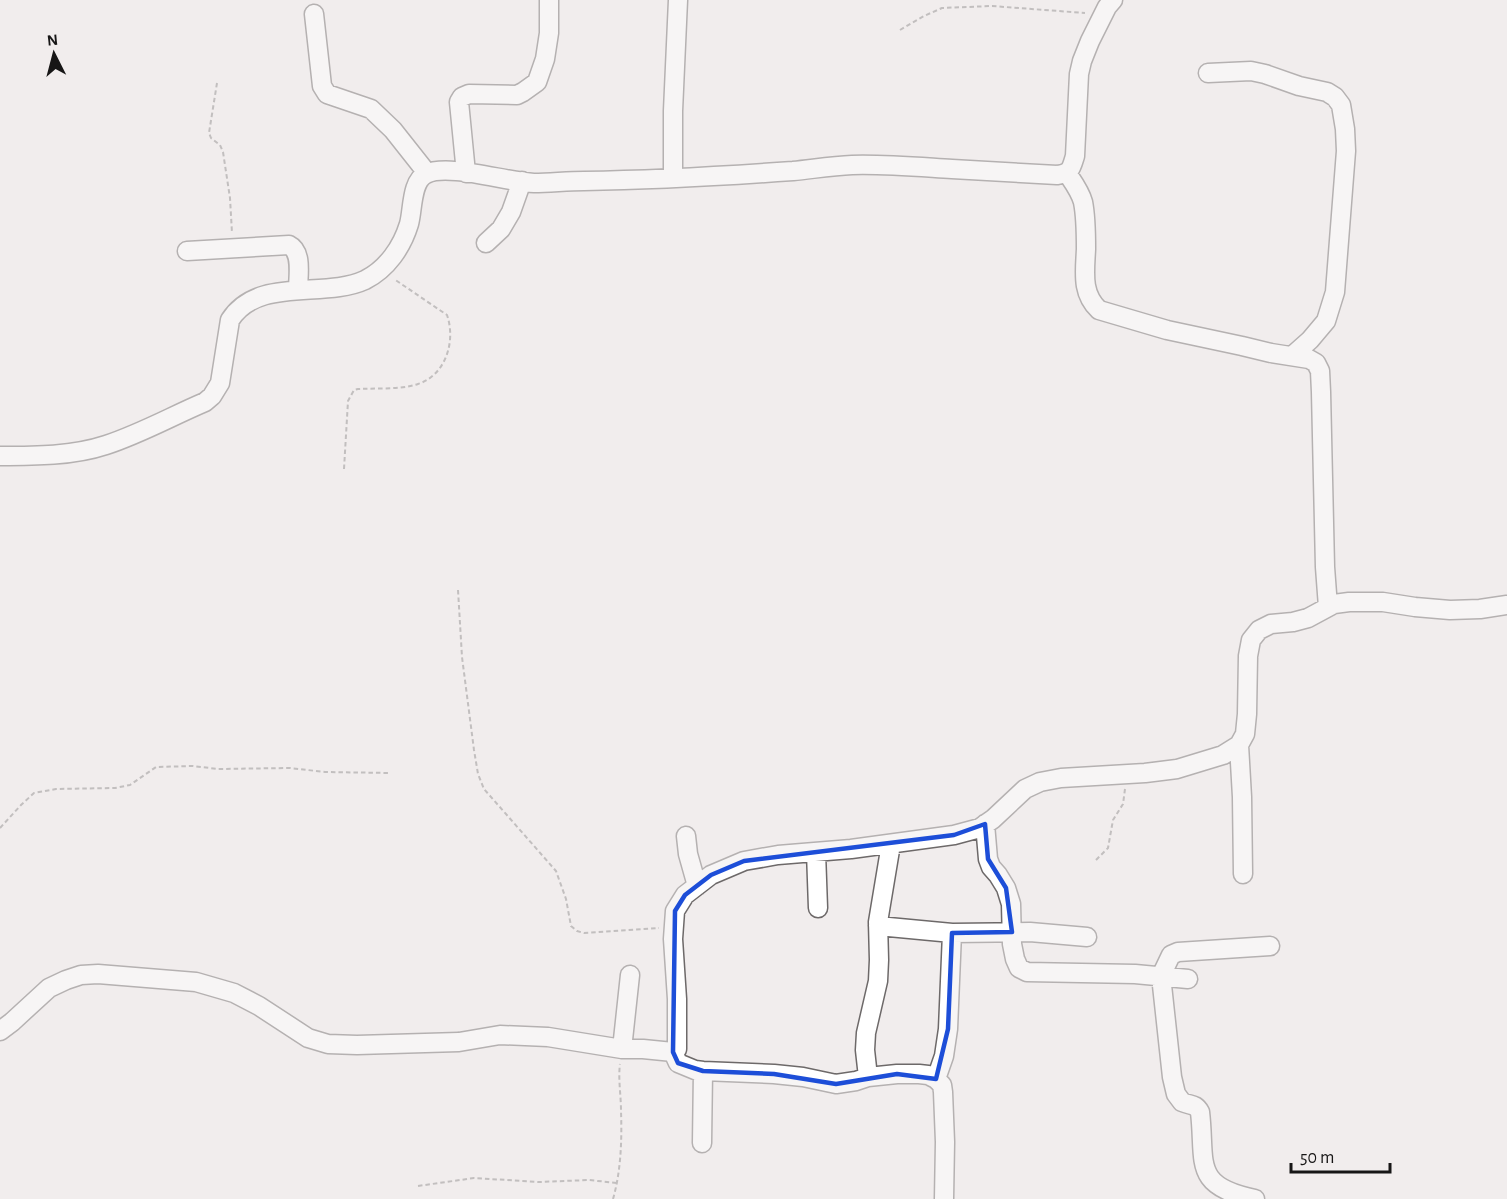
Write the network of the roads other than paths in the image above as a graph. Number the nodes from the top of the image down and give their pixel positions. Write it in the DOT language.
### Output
graph roads {
  1 [pos="549,0"];
  2 [pos="678,0"];
  3 [pos="1108,8"];
  4 [pos="314,14"];
  5 [pos="1208,74"];
  6 [pos="427,173"];
  7 [pos="466,173"];
  8 [pos="1067,173"];
  9 [pos="673,178"];
  10 [pos="522,181"];
  11 [pos="486,243"];
  12 [pos="187,251"];
  13 [pos="298,290"];
  14 [pos="1292,356"];
  15 [pos="0,456"];
  16 [pos="1507,605"];
  17 [pos="1328,607"];
  18 [pos="1239,745"];
  19 [pos="985,824"];
  20 [pos="686,836"];
  21 [pos="891,844"];
  22 [pos="816,852"];
  23 [pos="1244,874"];
  24 [pos="697,886"];
  25 [pos="818,908"];
  26 [pos="878,926"];
  27 [pos="1012,932"];
  28 [pos="952,933"];
  29 [pos="1087,937"];
  30 [pos="1270,946"];
  31 [pos="630,975"];
  32 [pos="1161,976"];
  33 [pos="1188,978"];
  34 [pos="0,1031"];
  35 [pos="622,1049"];
  36 [pos="673,1052"];
  37 [pos="703,1071"];
  38 [pos="868,1077"];
  39 [pos="936,1079"];
  40 [pos="702,1143"];
  41 [pos="944,1199"];
  42 [pos="1255,1199"];
  1 -- 7 [label="street"];
  2 -- 9 [label="street"];
  3 -- 8 [label="street"];
  4 -- 6 [label="street"];
  5 -- 14 [label="street"];
  6 -- 7 [label="street"];
  6 -- 13 [label="street"];
  7 -- 10 [label="street"];
  8 -- 9 [label="street"];
  8 -- 14 [label="street"];
  9 -- 10 [label="street"];
  10 -- 11 [label="street"];
  12 -- 13 [label="street"];
  13 -- 15 [label="street"];
  14 -- 17 [label="street"];
  16 -- 17 [label="street"];
  17 -- 18 [label="street"];
  18 -- 19 [label="street"];
  18 -- 23 [label="street"];
  19 -- 21 [label="street"];
  19 -- 27 [label="street"];
  20 -- 24 [label="street"];
  21 -- 22 [label="street"];
  21 -- 26 [label="street"];
  22 -- 24 [label="street"];
  22 -- 25 [label="street"];
  24 -- 36 [label="street"];
  26 -- 28 [label="street"];
  26 -- 38 [label="street"];
  27 -- 28 [label="street"];
  27 -- 29 [label="street"];
  27 -- 32 [label="street"];
  28 -- 39 [label="street"];
  30 -- 32 [label="street"];
  31 -- 35 [label="street"];
  32 -- 33 [label="street"];
  32 -- 42 [label="street"];
  34 -- 35 [label="street"];
  35 -- 36 [label="street"];
  36 -- 37 [label="street"];
  37 -- 38 [label="street"];
  37 -- 40 [label="street"];
  38 -- 39 [label="street"];
  39 -- 41 [label="street"];
}
